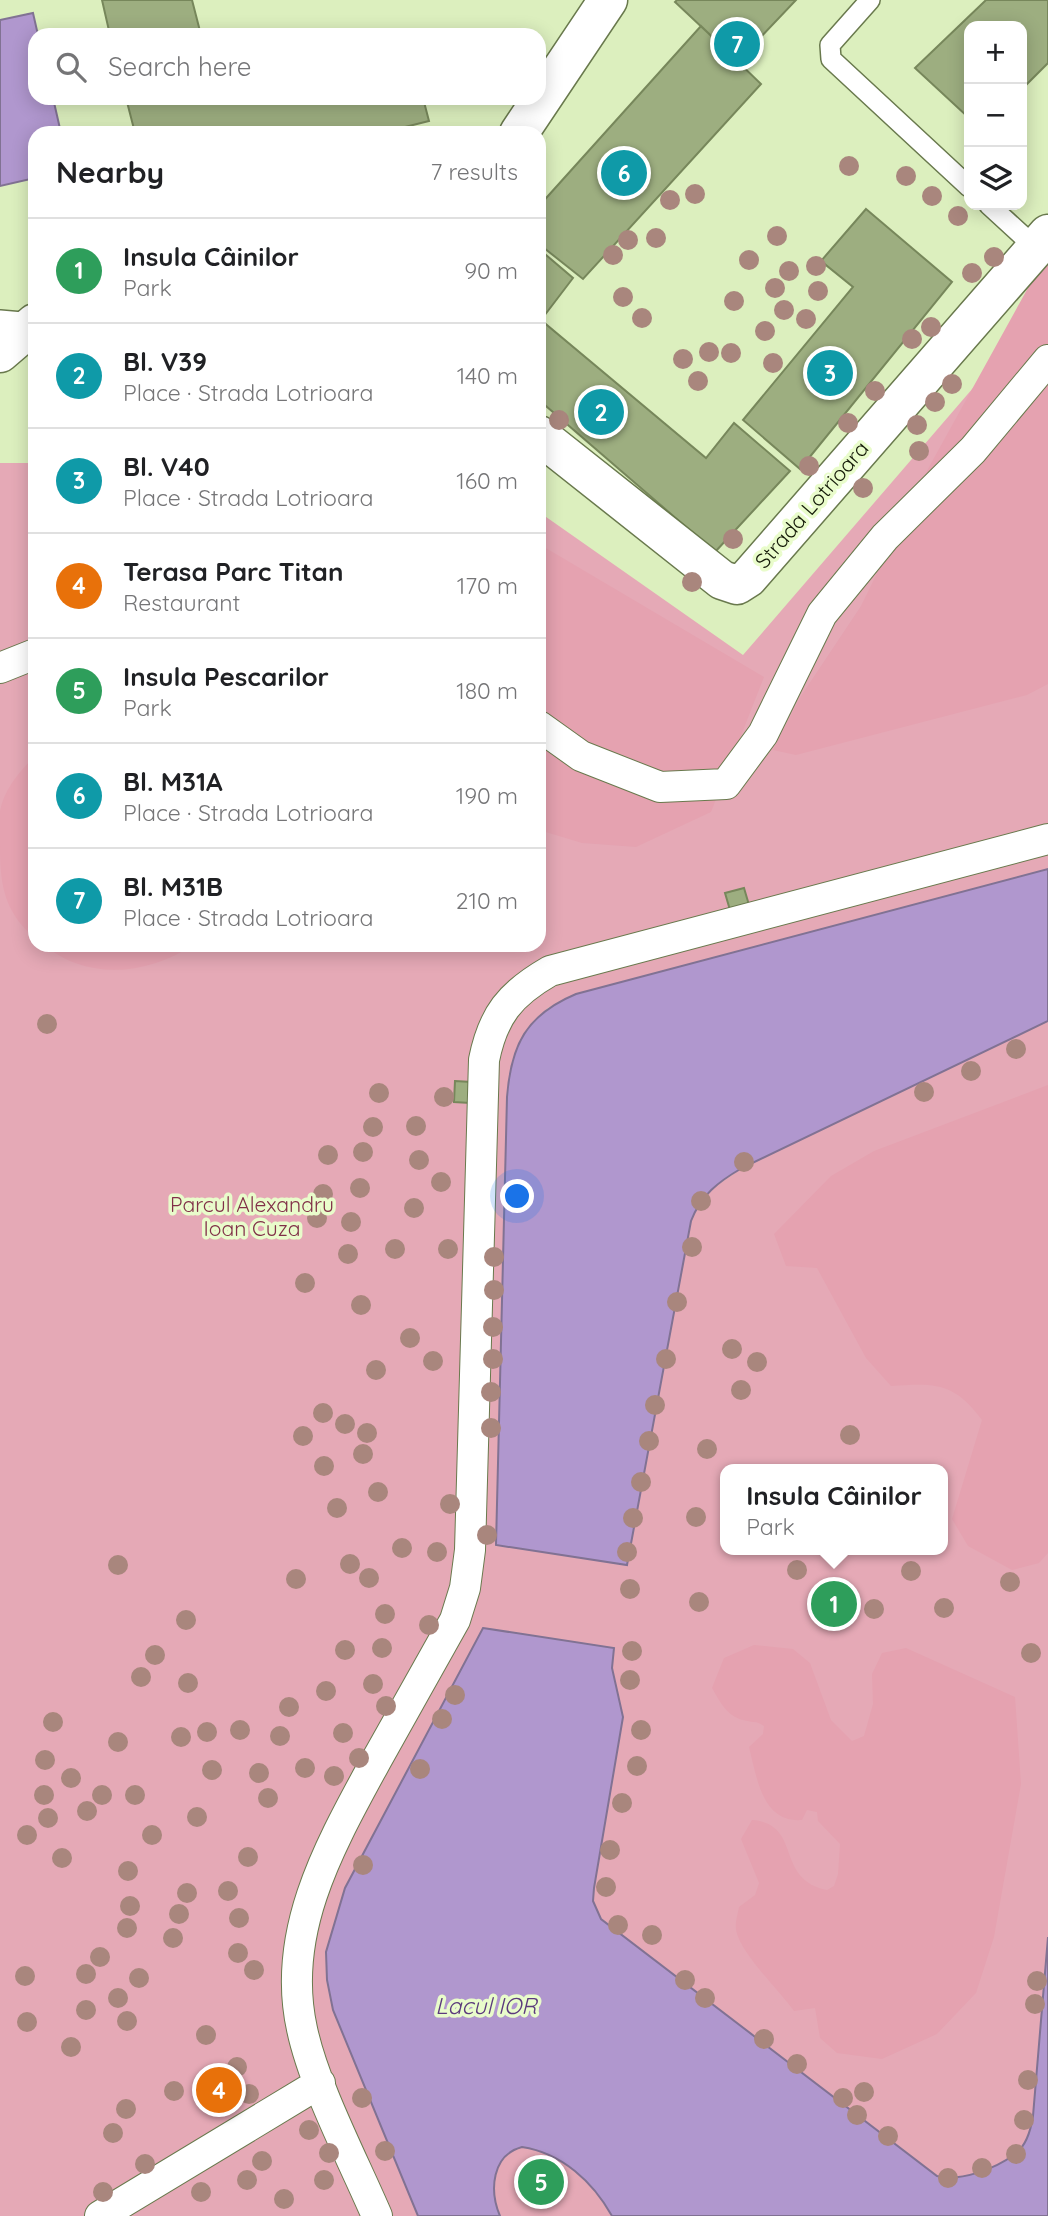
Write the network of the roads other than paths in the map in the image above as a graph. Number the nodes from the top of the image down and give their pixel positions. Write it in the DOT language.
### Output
graph roads {
  1 [pos="608,0"];
  2 [pos="870,0"];
  3 [pos="546,93"];
  4 [pos="538,105"];
  5 [pos="524,126"];
  6 [pos="964,182"];
  7 [pos="996,210"];
  8 [pos="1042,241"];
  9 [pos="0,320"];
  10 [pos="28,322"];
  11 [pos="28,329"];
  12 [pos="0,353"];
  13 [pos="1048,360"];
  14 [pos="546,441"];
  15 [pos="28,657"];
  16 [pos="0,668"];
  17 [pos="546,731"];
  18 [pos="1048,839"];
  19 [pos="320,2083"];
  20 [pos="100,2216"];
  21 [pos="377,2216"];
  1 -- 3 [label="street"];
  2 -- 6 [label="lane"];
  4 -- 5 [label="street"];
  7 -- 8 [label="lane"];
  8 -- 14 [label="street, Strada Lotrioara"];
  9 -- 10 [label="lane"];
  11 -- 12 [label="street"];
  13 -- 17 [label="street"];
  15 -- 16 [label="street"];
  18 -- 19 [label="street"];
  19 -- 20 [label="street"];
  19 -- 21 [label="street"];
}
